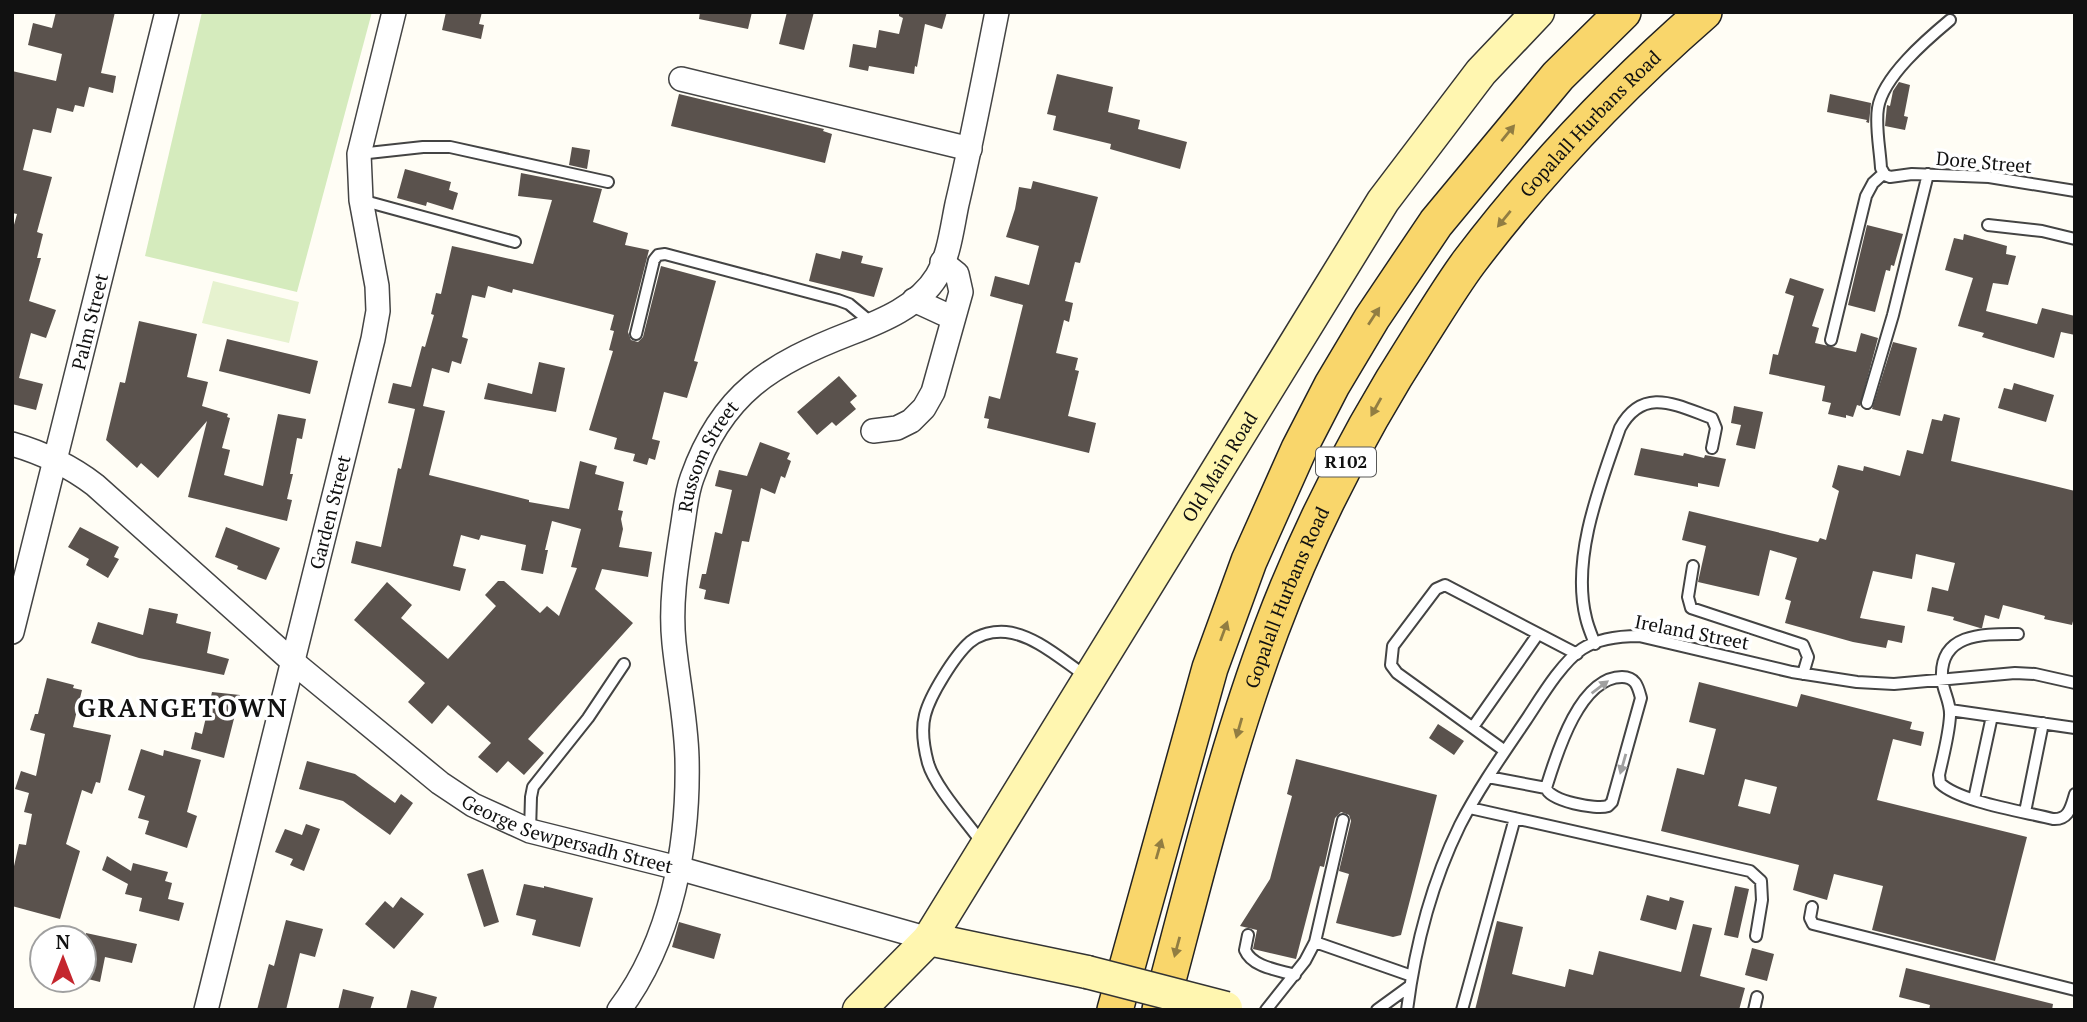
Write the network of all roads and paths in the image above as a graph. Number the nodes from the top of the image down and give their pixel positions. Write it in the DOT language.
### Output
graph roads {
  1 [pos="167,12"];
  2 [pos="394,12"];
  3 [pos="997,12"];
  4 [pos="1538,12"];
  5 [pos="1623,12"];
  6 [pos="1704,12"];
  7 [pos="1950,20"];
  8 [pos="681,79"];
  9 [pos="970,149"];
  10 [pos="359,154"];
  11 [pos="1928,174"];
  12 [pos="1887,175"];
  13 [pos="608,183"];
  14 [pos="2075,191"];
  15 [pos="360,200"];
  16 [pos="1988,225"];
  17 [pos="2075,239"];
  18 [pos="515,242"];
  19 [pos="942,262"];
  20 [pos="914,300"];
  21 [pos="953,318"];
  22 [pos="873,324"];
  23 [pos="636,334"];
  24 [pos="1831,340"];
  25 [pos="1867,403"];
  26 [pos="873,431"];
  27 [pos="12,444"];
  28 [pos="1712,448"];
  29 [pos="56,460"];
  30 [pos="1693,566"];
  31 [pos="12,632"];
  32 [pos="1538,634"];
  33 [pos="2018,634"];
  34 [pos="1595,644"];
  35 [pos="1577,654"];
  36 [pos="292,662"];
  37 [pos="624,664"];
  38 [pos="1803,674"];
  39 [pos="1090,679"];
  40 [pos="1942,679"];
  41 [pos="2075,683"];
  42 [pos="1950,710"];
  43 [pos="1992,716"];
  44 [pos="2043,723"];
  45 [pos="1473,727"];
  46 [pos="2075,728"];
  47 [pos="1505,751"];
  48 [pos="1488,777"];
  49 [pos="1546,788"];
  50 [pos="2075,794"];
  51 [pos="1974,799"];
  52 [pos="1470,808"];
  53 [pos="2025,812"];
  54 [pos="1515,818"];
  55 [pos="1343,820"];
  56 [pos="530,831"];
  57 [pos="986,848"];
  58 [pos="678,868"];
  59 [pos="1812,907"];
  60 [pos="1248,935"];
  61 [pos="1756,936"];
  62 [pos="929,939"];
  63 [pos="1315,942"];
  64 [pos="1295,975"];
  65 [pos="1411,981"];
  66 [pos="2075,990"];
  67 [pos="1757,997"];
  68 [pos="1230,1009"];
  69 [pos="206,1010"];
  70 [pos="619,1010"];
  71 [pos="859,1010"];
  72 [pos="1115,1010"];
  73 [pos="1160,1010"];
  74 [pos="1266,1010"];
  75 [pos="1377,1010"];
  76 [pos="1407,1010"];
  77 [pos="1461,1010"];
  78 [pos="1754,1010"];
  1 -- 29 [label="street, Palm Street"];
  2 -- 10 [label="street, Garden Street"];
  3 -- 9 [label="street, Russom Street"];
  4 -- 39 [label="street, Old Main Road"];
  72 -- 5 [label="main road, R102, one-way"];
  6 -- 73 [label="main road, Gopalall Hurbans Road / R102, one-way"];
  7 -- 12 [label="lane"];
  8 -- 9 [label="street"];
  9 -- 19 [label="street, Russom Street"];
  10 -- 13 [label="lane"];
  10 -- 15 [label="street, Garden Street"];
  11 -- 12 [label="lane, Dore Street"];
  11 -- 14 [label="lane, Dore Street"];
  11 -- 25 [label="lane"];
  12 -- 24 [label="lane"];
  15 -- 18 [label="lane"];
  15 -- 36 [label="street, Garden Street"];
  16 -- 17 [label="lane"];
  19 -- 20 [label="street, Russom Street"];
  19 -- 21 [label="street"];
  20 -- 21 [label="street"];
  20 -- 22 [label="street, Russom Street"];
  21 -- 26 [label="street"];
  22 -- 23 [label="lane"];
  22 -- 58 [label="street, Russom Street"];
  27 -- 29 [label="street, George Sewpersadh Street"];
  28 -- 34 [label="lane"];
  29 -- 31 [label="street, Palm Street"];
  29 -- 36 [label="street, George Sewpersadh Street"];
  30 -- 38 [label="lane"];
  32 -- 35 [label="lane"];
  32 -- 45 [label="lane"];
  32 -- 45 [label="lane"];
  33 -- 40 [label="lane"];
  34 -- 35 [label="lane, Ireland Street"];
  34 -- 38 [label="lane, Ireland Street"];
  35 -- 47 [label="lane, Ireland Street"];
  36 -- 56 [label="street, George Sewpersadh Street"];
  36 -- 69 [label="street, Garden Street"];
  37 -- 56 [label="lane"];
  38 -- 40 [label="lane, Ireland Street"];
  39 -- 57 [label="street, Old Main Road"];
  39 -- 57 [label="lane"];
  40 -- 41 [label="lane, Ireland Street"];
  40 -- 42 [label="lane"];
  42 -- 43 [label="lane"];
  42 -- 51 [label="lane"];
  43 -- 44 [label="lane"];
  43 -- 51 [label="lane"];
  44 -- 46 [label="lane"];
  44 -- 53 [label="lane"];
  45 -- 47 [label="lane"];
  47 -- 48 [label="lane, Ireland Street"];
  48 -- 49 [label="lane"];
  48 -- 52 [label="lane, Ireland Street"];
  49 -- 49 [label="lane, one-way"];
  50 -- 53 [label="lane"];
  51 -- 53 [label="lane"];
  52 -- 54 [label="lane"];
  52 -- 65 [label="lane, Ireland Street"];
  54 -- 61 [label="lane"];
  54 -- 77 [label="lane"];
  55 -- 63 [label="lane"];
  56 -- 58 [label="street, George Sewpersadh Street"];
  57 -- 62 [label="street, Old Main Road"];
  58 -- 62 [label="street, George Sewpersadh Street"];
  58 -- 70 [label="street, Russom Street"];
  59 -- 66 [label="lane"];
  60 -- 64 [label="lane"];
  62 -- 68 [label="street, George Sewpersadh Street, bridge"];
  62 -- 71 [label="street"];
  63 -- 64 [label="lane"];
  63 -- 65 [label="lane"];
  64 -- 74 [label="lane"];
  65 -- 75 [label="lane"];
  65 -- 76 [label="lane, Ireland Street"];
  67 -- 78 [label="lane"];
}
